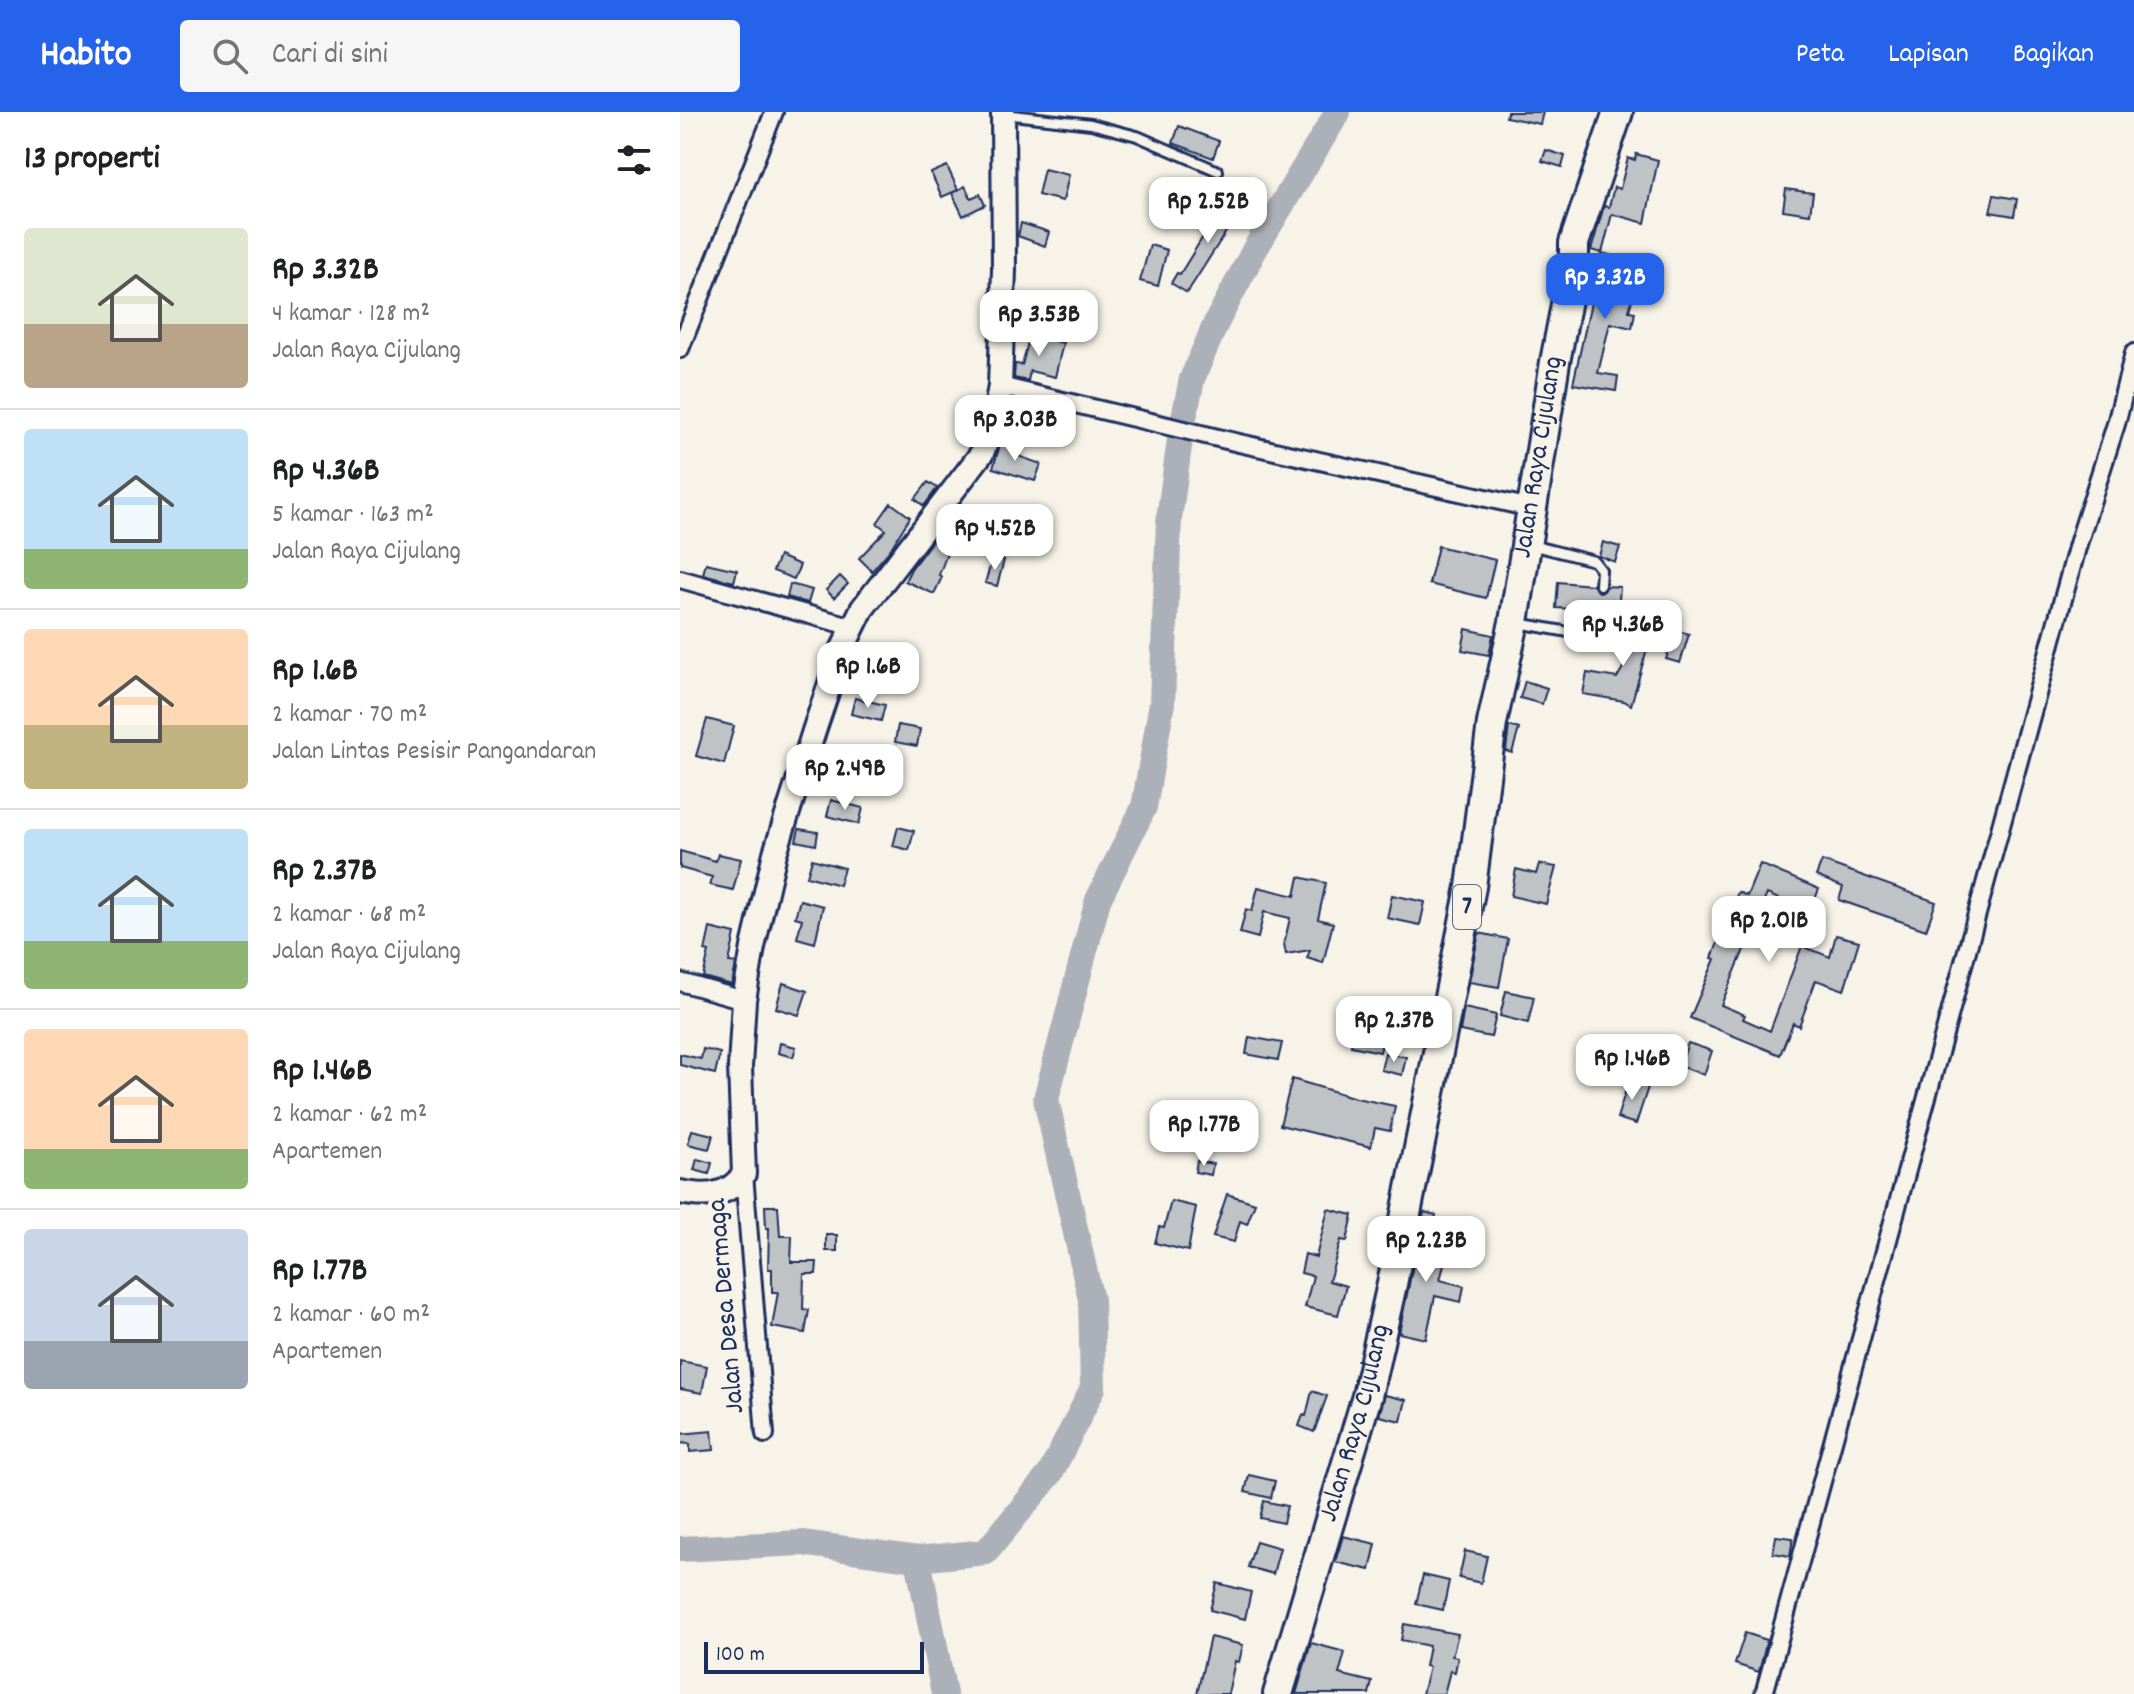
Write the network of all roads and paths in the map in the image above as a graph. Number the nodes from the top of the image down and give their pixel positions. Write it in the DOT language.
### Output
graph roads {
  1 [pos="774,112"];
  2 [pos="1618,112"];
  3 [pos="1003,113"];
  4 [pos="1218,171"];
  5 [pos="680,349"];
  6 [pos="2134,353"];
  7 [pos="1000,386"];
  8 [pos="1531,508"];
  9 [pos="1527,544"];
  10 [pos="680,579"];
  11 [pos="1600,585"];
  12 [pos="1597,611"];
  13 [pos="1514,622"];
  14 [pos="853,627"];
  15 [pos="680,982"];
  16 [pos="744,1000"];
  17 [pos="744,1174"];
  18 [pos="680,1192"];
  19 [pos="765,1434"];
  20 [pos="1278,1694"];
  21 [pos="1764,1694"];
  1 -- 5 [label="street"];
  2 -- 8 [label="highway, Jalan Raya Cijulang / 7"];
  3 -- 4 [label="lane"];
  3 -- 7 [label="street"];
  6 -- 21 [label="street"];
  7 -- 8 [label="street"];
  7 -- 14 [label="street"];
  8 -- 9 [label="highway, Jalan Raya Cijulang / 7"];
  9 -- 11 [label="lane"];
  9 -- 13 [label="highway, Jalan Raya Cijulang / 7"];
  10 -- 14 [label="street"];
  12 -- 13 [label="lane"];
  13 -- 20 [label="highway, Jalan Raya Cijulang / 7"];
  14 -- 16 [label="street"];
  15 -- 16 [label="street"];
  16 -- 17 [label="street"];
  17 -- 18 [label="street"];
  17 -- 19 [label="street, Jalan Desa Dermaga"];
}
